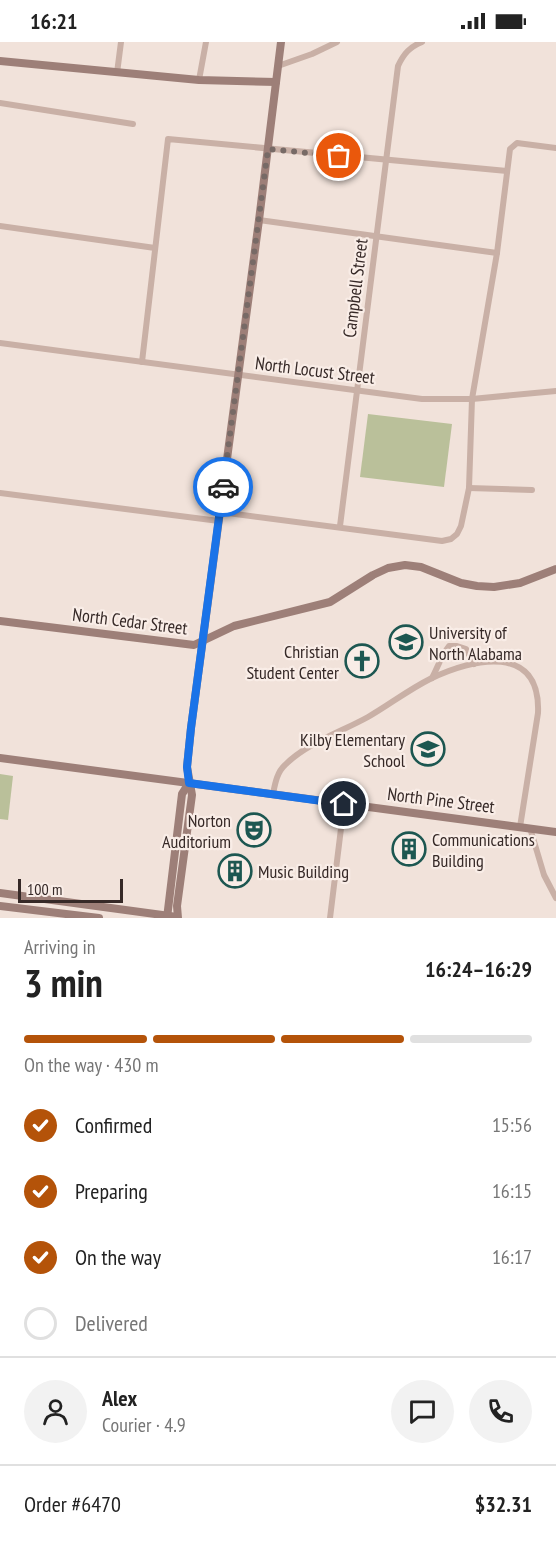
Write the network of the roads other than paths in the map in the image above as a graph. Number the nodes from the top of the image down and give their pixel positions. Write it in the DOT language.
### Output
graph roads {
  1 [pos="121,42"];
  2 [pos="206,42"];
  3 [pos="280,42"];
  4 [pos="337,42"];
  5 [pos="422,42"];
  6 [pos="0,61"];
  7 [pos="278,66"];
  8 [pos="117,73"];
  9 [pos="200,80"];
  10 [pos="276,82"];
  11 [pos="0,103"];
  12 [pos="133,124"];
  13 [pos="556,148"];
  14 [pos="268,149"];
  15 [pos="387,160"];
  16 [pos="507,171"];
  17 [pos="259,220"];
  18 [pos="0,226"];
  19 [pos="377,237"];
  20 [pos="155,248"];
  21 [pos="497,253"];
  22 [pos="0,344"];
  23 [pos="142,362"];
  24 [pos="238,376"];
  25 [pos="357,391"];
  26 [pos="556,391"];
  27 [pos="472,399"];
  28 [pos="469,488"];
  29 [pos="532,490"];
  30 [pos="0,493"];
  31 [pos="219,517"];
  32 [pos="340,526"];
  33 [pos="556,569"];
  34 [pos="0,621"];
  35 [pos="202,643"];
  36 [pos="474,664"];
  37 [pos="432,678"];
  38 [pos="0,758"];
  39 [pos="189,783"];
  40 [pos="273,794"];
  41 [pos="344,804"];
  42 [pos="520,826"];
  43 [pos="530,828"];
  44 [pos="556,831"];
  45 [pos="0,893"];
  46 [pos="556,898"];
  47 [pos="0,906"];
  48 [pos="110,907"];
  49 [pos="177,917"];
  50 [pos="99,918"];
  51 [pos="109,918"];
  52 [pos="166,918"];
  53 [pos="330,918"];
  1 -- 8 [label="street"];
  2 -- 9 [label="street"];
  3 -- 7 [label="street"];
  4 -- 7 [label="street"];
  5 -- 15 [label="street, Campbell Street"];
  6 -- 8 [label="street"];
  7 -- 10 [label="street"];
  8 -- 9 [label="street"];
  9 -- 10 [label="street"];
  10 -- 14 [label="street"];
  11 -- 12 [label="street"];
  13 -- 16 [label="street"];
  14 -- 15 [label="street"];
  14 -- 17 [label="street"];
  14 -- 20 [label="street"];
  15 -- 16 [label="street"];
  15 -- 19 [label="street, Campbell Street"];
  16 -- 21 [label="street"];
  17 -- 19 [label="street"];
  17 -- 24 [label="street"];
  18 -- 20 [label="street"];
  19 -- 21 [label="street"];
  19 -- 25 [label="street, Campbell Street"];
  20 -- 23 [label="street"];
  21 -- 27 [label="street"];
  22 -- 23 [label="street, North Locust Street"];
  23 -- 24 [label="street, North Locust Street"];
  24 -- 25 [label="street, North Locust Street"];
  24 -- 31 [label="street"];
  25 -- 27 [label="street, North Locust Street"];
  25 -- 32 [label="street, Campbell Street"];
  26 -- 27 [label="street, North Locust Street"];
  27 -- 28 [label="street"];
  28 -- 29 [label="street"];
  28 -- 32 [label="street"];
  30 -- 31 [label="street"];
  31 -- 32 [label="street"];
  31 -- 35 [label="street"];
  33 -- 35 [label="street, North Cedar Street"];
  34 -- 35 [label="street, North Cedar Street"];
  35 -- 39 [label="street"];
  36 -- 37 [label="street"];
  36 -- 37 [label="street"];
  36 -- 42 [label="street"];
  37 -- 40 [label="street"];
  38 -- 39 [label="street, North Pine Street"];
  39 -- 40 [label="street, North Pine Street"];
  39 -- 49 [label="street"];
  39 -- 52 [label="street"];
  40 -- 41 [label="street, North Pine Street"];
  41 -- 42 [label="street, North Pine Street"];
  41 -- 53 [label="street"];
  42 -- 43 [label="street, North Pine Street"];
  43 -- 44 [label="street, North Pine Street"];
  43 -- 46 [label="street"];
  45 -- 48 [label="street"];
  47 -- 50 [label="street"];
  48 -- 51 [label="street"];
  48 -- 52 [label="street"];
  49 -- 52 [label="street"];
}
